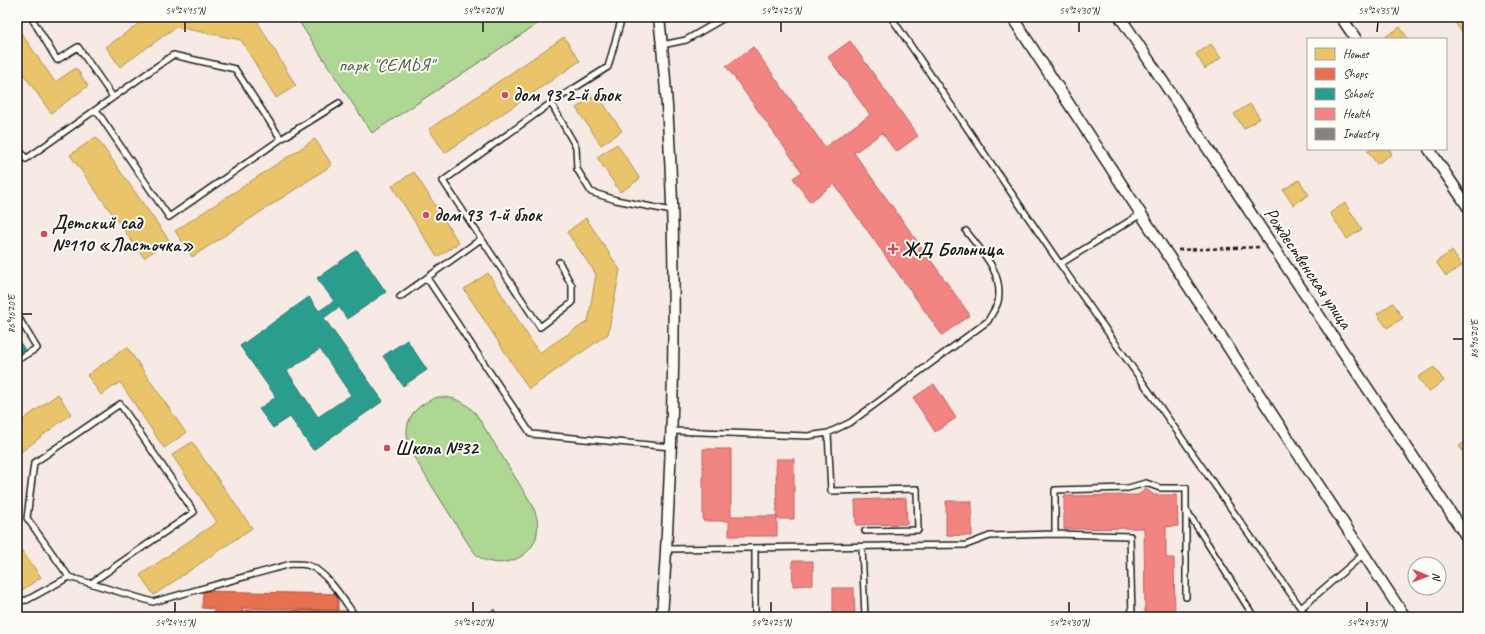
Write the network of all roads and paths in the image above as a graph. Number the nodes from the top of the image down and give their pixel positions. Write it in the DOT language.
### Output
graph roads {
  1 [pos="31,17"];
  2 [pos="622,17"];
  3 [pos="659,17"];
  4 [pos="726,17"];
  5 [pos="891,17"];
  6 [pos="1012,17"];
  7 [pos="1120,17"];
  8 [pos="1341,17"];
  9 [pos="717,19"];
  10 [pos="1355,38"];
  11 [pos="662,45"];
  12 [pos="113,97"];
  13 [pos="339,103"];
  14 [pos="551,103"];
  15 [pos="96,110"];
  16 [pos="281,139"];
  17 [pos="17,146"];
  18 [pos="1431,150"];
  19 [pos="1468,207"];
  20 [pos="673,211"];
  21 [pos="1142,214"];
  22 [pos="966,231"];
  23 [pos="481,239"];
  24 [pos="1273,246"];
  25 [pos="1166,251"];
  26 [pos="559,262"];
  27 [pos="1060,264"];
  28 [pos="427,278"];
  29 [pos="400,297"];
  30 [pos="17,315"];
  31 [pos="17,360"];
  32 [pos="672,431"];
  33 [pos="828,433"];
  34 [pos="672,447"];
  35 [pos="1186,510"];
  36 [pos="865,531"];
  37 [pos="1055,534"];
  38 [pos="1468,539"];
  39 [pos="862,547"];
  40 [pos="755,549"];
  41 [pos="666,550"];
  42 [pos="1364,554"];
  43 [pos="69,577"];
  44 [pos="91,583"];
  45 [pos="1186,597"];
  46 [pos="17,601"];
  47 [pos="1301,608"];
  48 [pos="356,617"];
  49 [pos="463,617"];
  50 [pos="470,617"];
  51 [pos="662,617"];
  52 [pos="755,617"];
  53 [pos="865,617"];
  54 [pos="1132,617"];
  55 [pos="1254,617"];
  56 [pos="1307,617"];
  57 [pos="1405,617"];
  1 -- 12 [label="lane"];
  2 -- 14 [label="lane"];
  3 -- 11 [label="street"];
  4 -- 9 [label="lane"];
  5 -- 27 [label="lane"];
  6 -- 21 [label="street"];
  7 -- 24 [label="street, Рождественская улица"];
  8 -- 10 [label="street"];
  9 -- 11 [label="lane"];
  11 -- 20 [label="street"];
  12 -- 15 [label="lane"];
  12 -- 16 [label="lane"];
  13 -- 16 [label="lane"];
  14 -- 20 [label="lane"];
  14 -- 23 [label="lane"];
  15 -- 16 [label="lane"];
  15 -- 17 [label="lane"];
  18 -- 19 [label="street"];
  20 -- 32 [label="street"];
  21 -- 25 [label="street"];
  21 -- 27 [label="lane"];
  22 -- 33 [label="lane"];
  23 -- 26 [label="lane"];
  23 -- 28 [label="lane"];
  24 -- 25 [label="path"];
  24 -- 38 [label="street, Рождественская улица"];
  25 -- 42 [label="street"];
  27 -- 47 [label="lane"];
  28 -- 29 [label="lane"];
  28 -- 34 [label="lane"];
  30 -- 31 [label="lane"];
  32 -- 33 [label="lane"];
  32 -- 34 [label="street"];
  33 -- 36 [label="lane"];
  34 -- 41 [label="street"];
  35 -- 37 [label="lane"];
  35 -- 45 [label="lane"];
  35 -- 55 [label="lane"];
  37 -- 39 [label="lane"];
  37 -- 54 [label="lane"];
  39 -- 40 [label="lane"];
  39 -- 53 [label="lane"];
  40 -- 41 [label="lane"];
  40 -- 52 [label="lane"];
  41 -- 51 [label="street"];
  42 -- 47 [label="lane"];
  42 -- 57 [label="street"];
  43 -- 44 [label="lane"];
  43 -- 44 [label="lane"];
  43 -- 46 [label="lane"];
  44 -- 48 [label="lane"];
  47 -- 56 [label="lane"];
  49 -- 50 [label="lane"];
}
